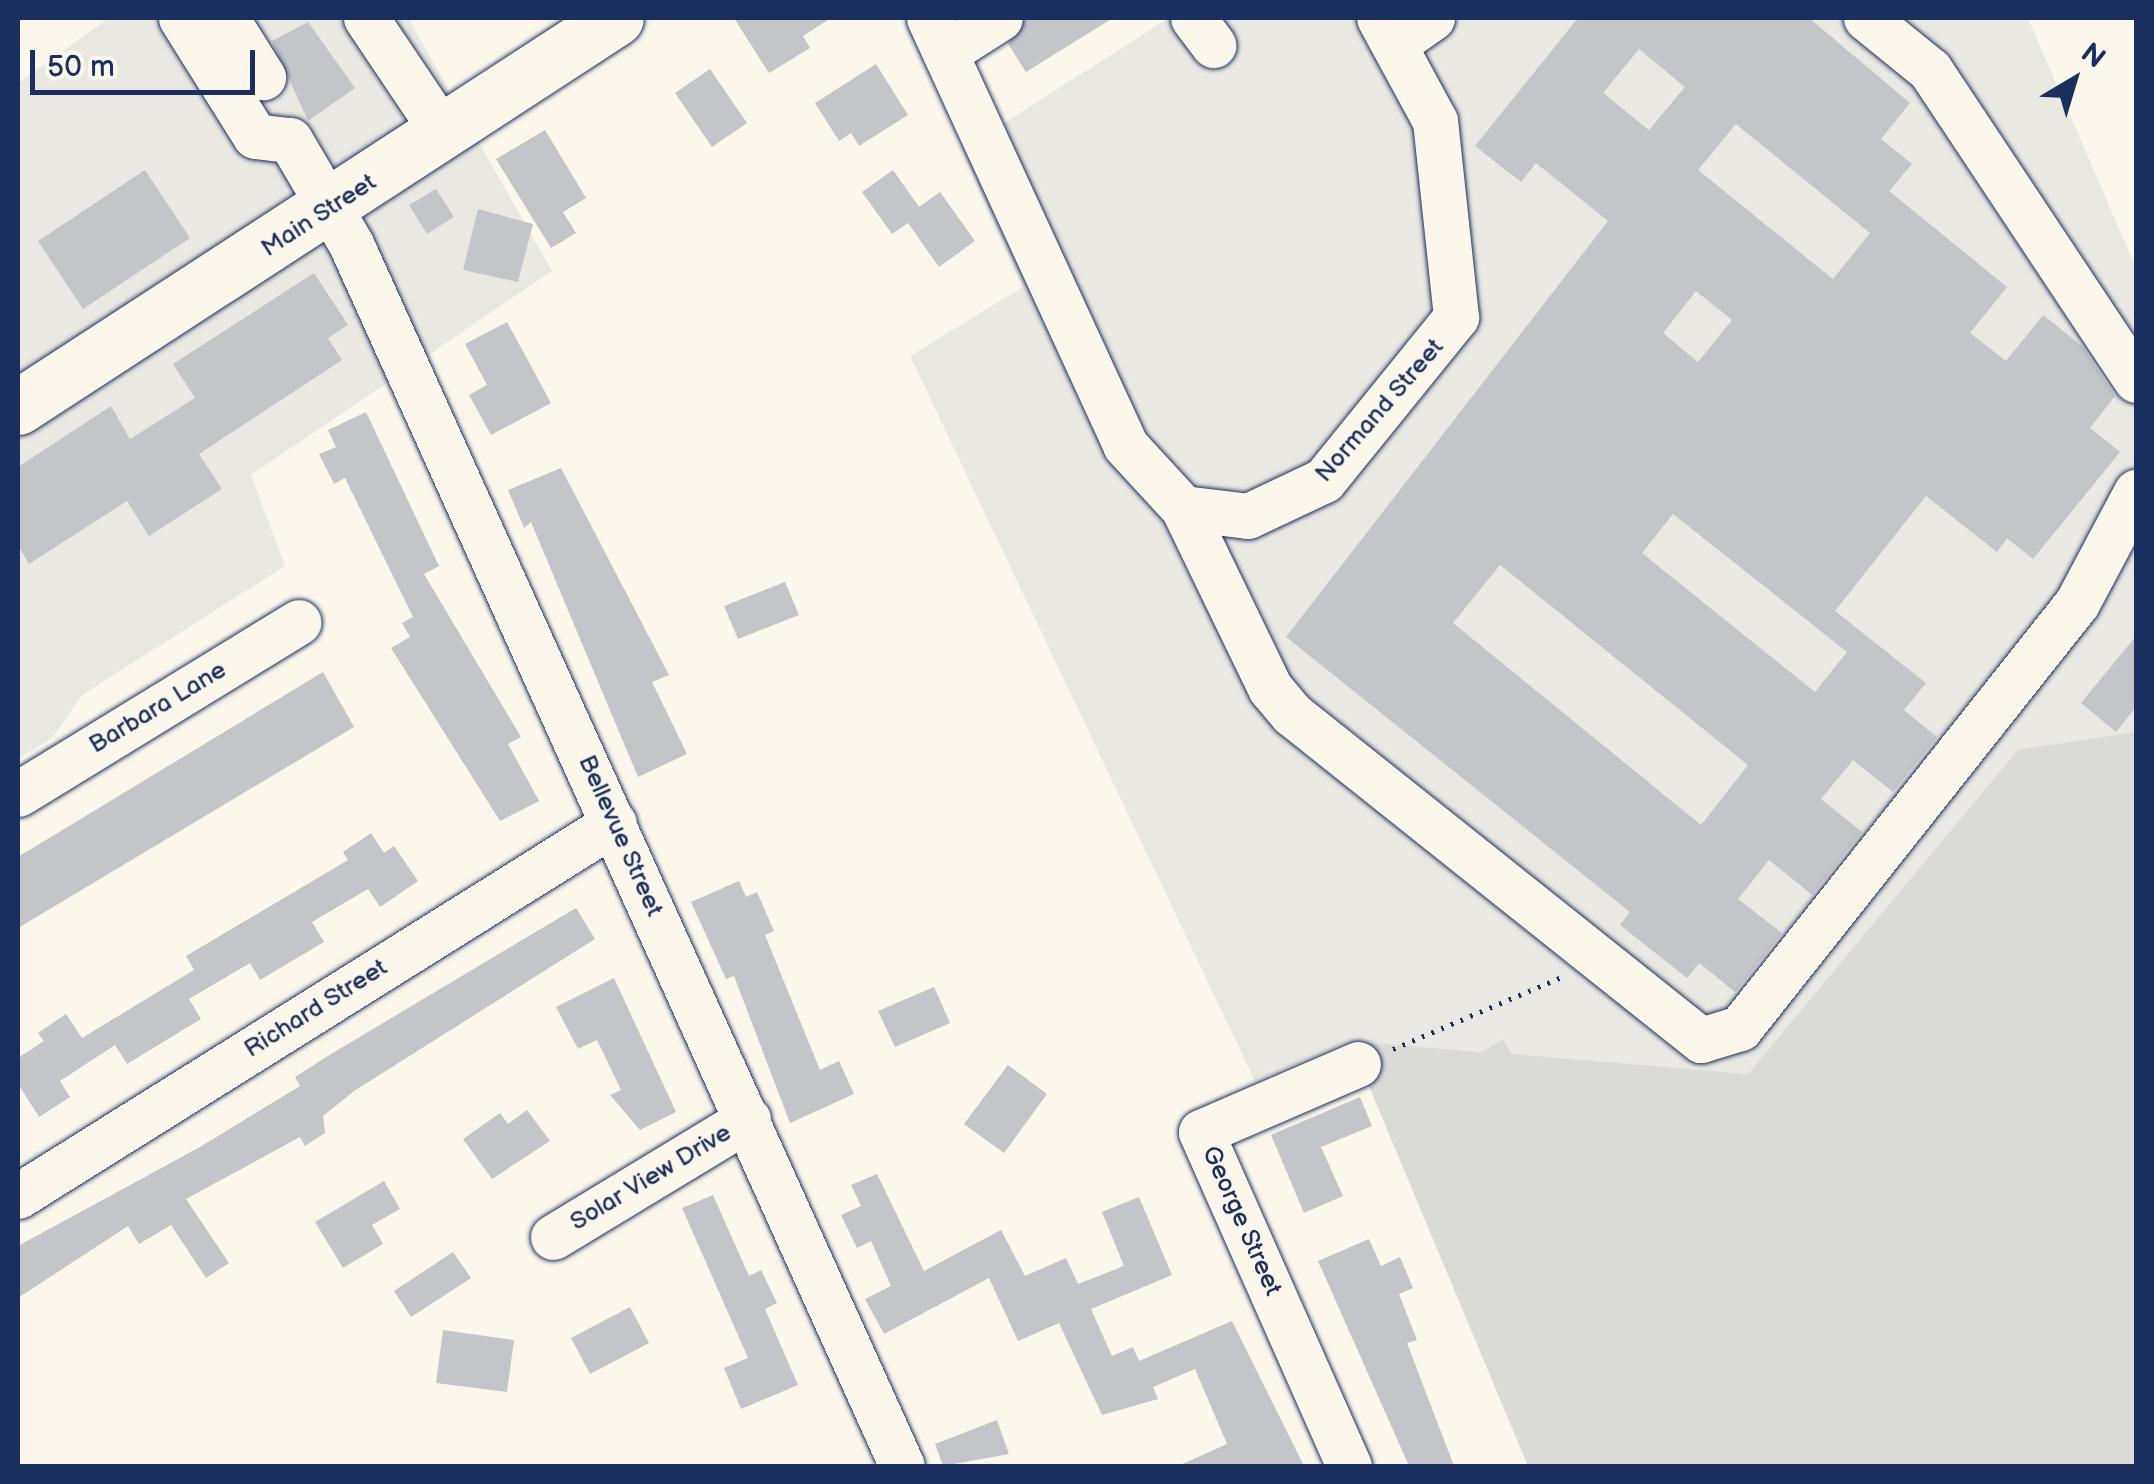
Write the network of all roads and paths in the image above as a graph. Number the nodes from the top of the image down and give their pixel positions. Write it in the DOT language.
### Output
graph roads {
  1 [pos="180,18"];
  2 [pos="226,18"];
  3 [pos="366,18"];
  4 [pos="616,18"];
  5 [pos="1000,18"];
  6 [pos="1866,18"];
  7 [pos="1402,26"];
  8 [pos="937,36"];
  9 [pos="277,106"];
  10 [pos="444,134"];
  11 [pos="330,210"];
  12 [pos="2136,380"];
  13 [pos="18,408"];
  14 [pos="2136,492"];
  15 [pos="1183,508"];
  16 [pos="300,622"];
  17 [pos="18,794"];
  18 [pos="614,823"];
  19 [pos="1596,963"];
  20 [pos="1358,1064"];
  21 [pos="748,1119"];
  22 [pos="18,1196"];
  23 [pos="554,1238"];
  24 [pos="902,1466"];
  25 [pos="1350,1466"];
  1 -- 9 [label="street"];
  2 -- 9 [label="street, Bellevue Street"];
  3 -- 10 [label="street"];
  4 -- 10 [label="main road, Main Street"];
  5 -- 8 [label="street"];
  6 -- 12 [label="street"];
  7 -- 15 [label="street, Normand Street"];
  8 -- 15 [label="street"];
  9 -- 11 [label="street, Bellevue Street"];
  10 -- 11 [label="main road, Main Street"];
  11 -- 13 [label="main road, Main Street"];
  11 -- 18 [label="street, Bellevue Street"];
  14 -- 19 [label="street"];
  15 -- 19 [label="street"];
  16 -- 17 [label="street, Barbara Lane"];
  18 -- 21 [label="street, Bellevue Street"];
  18 -- 22 [label="street, Richard Street"];
  19 -- 20 [label="path"];
  20 -- 25 [label="street, George Street"];
  21 -- 23 [label="street, Solar View Drive"];
  21 -- 24 [label="street, Bellevue Street"];
}
